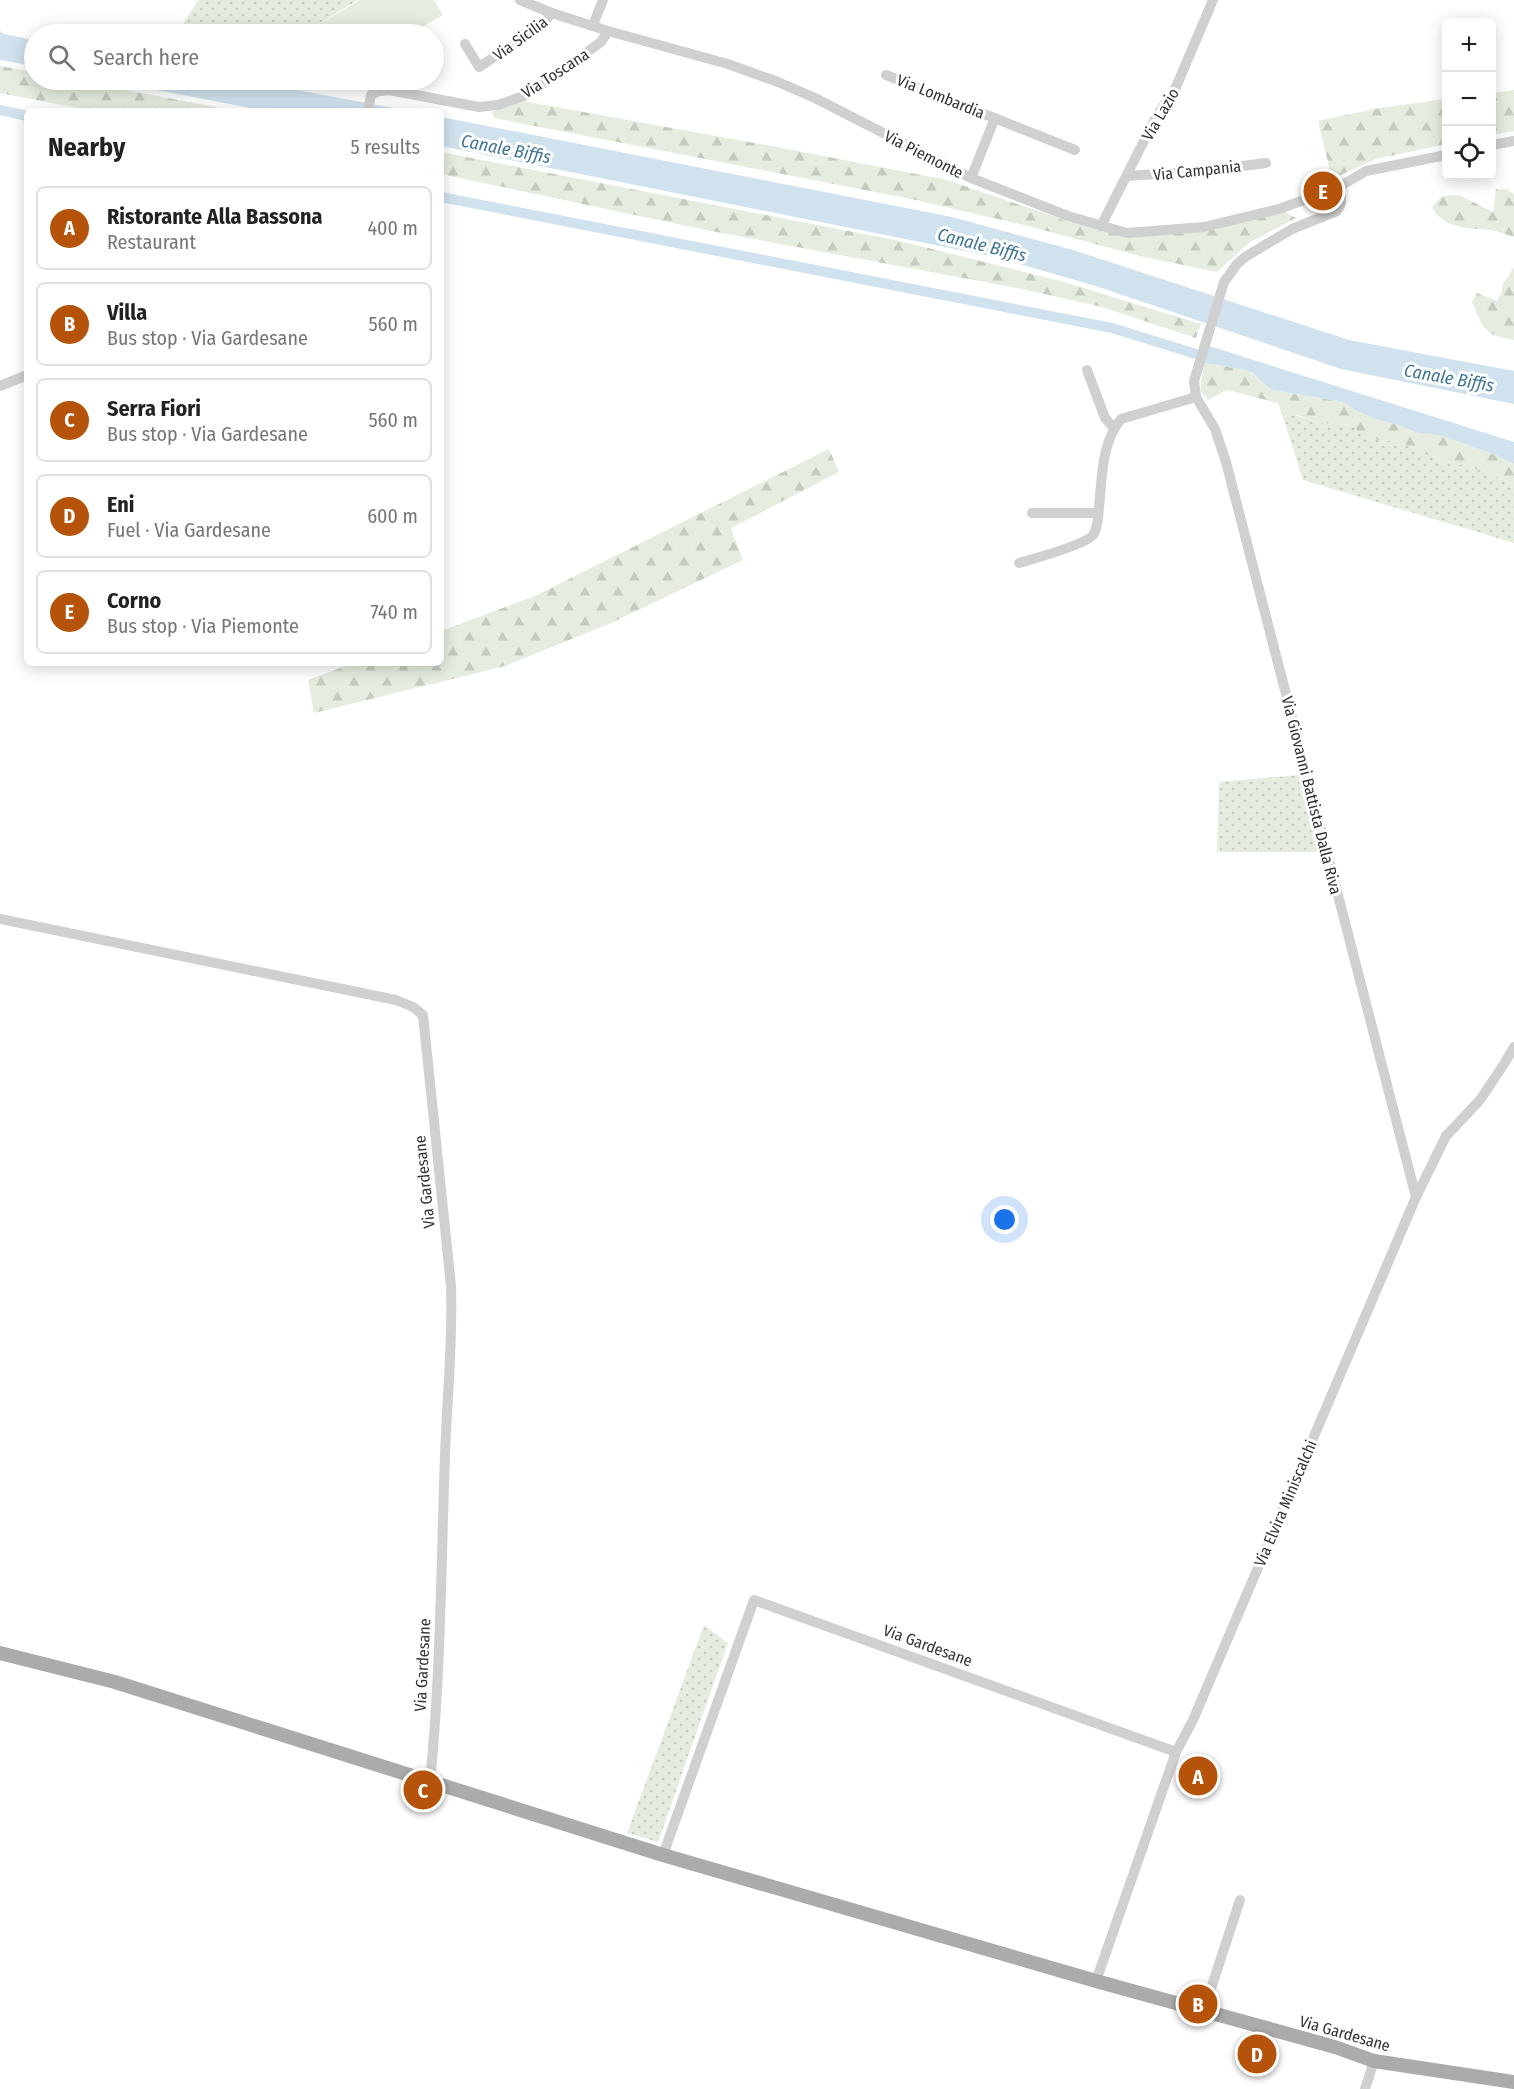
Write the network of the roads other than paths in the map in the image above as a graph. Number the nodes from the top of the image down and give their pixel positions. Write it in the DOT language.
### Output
graph roads {
  1 [pos="520,0"];
  2 [pos="603,0"];
  3 [pos="1213,0"];
  4 [pos="552,13"];
  5 [pos="593,26"];
  6 [pos="608,31"];
  7 [pos="465,44"];
  8 [pos="886,75"];
  9 [pos="368,108"];
  10 [pos="995,118"];
  11 [pos="1514,141"];
  12 [pos="1496,145"];
  13 [pos="1075,150"];
  14 [pos="1442,156"];
  15 [pos="1266,163"];
  16 [pos="1127,176"];
  17 [pos="971,178"];
  18 [pos="1338,188"];
  19 [pos="1101,226"];
  20 [pos="1087,370"];
  21 [pos="24,376"];
  22 [pos="0,386"];
  23 [pos="1196,397"];
  24 [pos="1114,428"];
  25 [pos="1032,513"];
  26 [pos="1098,513"];
  27 [pos="1019,563"];
  28 [pos="0,919"];
  29 [pos="1514,1047"];
  30 [pos="1416,1197"];
  31 [pos="0,1653"];
  32 [pos="1176,1752"];
  33 [pos="430,1782"];
  34 [pos="663,1855"];
  35 [pos="1240,1900"];
  36 [pos="1096,1981"];
  37 [pos="1204,2010"];
  38 [pos="1374,2061"];
  39 [pos="1514,2082"];
  40 [pos="1365,2089"];
  1 -- 4 [label="street, Via Piemonte"];
  2 -- 5 [label="street"];
  3 -- 16 [label="street, Via Lazio"];
  4 -- 5 [label="street, Via Piemonte"];
  4 -- 7 [label="street, Via Sicilia"];
  5 -- 6 [label="street, Via Piemonte"];
  6 -- 9 [label="street, Via Toscana"];
  6 -- 17 [label="street, Via Piemonte"];
  8 -- 10 [label="street, Via Lombardia"];
  10 -- 13 [label="street, Via Lombardia"];
  10 -- 17 [label="street, Via Lombardia"];
  11 -- 12 [label="street"];
  14 -- 18 [label="street, Via Piemonte"];
  15 -- 16 [label="street, Via Campania"];
  16 -- 19 [label="street, Via Lazio"];
  17 -- 19 [label="street, Via Piemonte"];
  18 -- 19 [label="street, Via Piemonte"];
  18 -- 23 [label="street"];
  20 -- 24 [label="street"];
  21 -- 22 [label="street"];
  23 -- 24 [label="street"];
  23 -- 30 [label="street, Via Giovanni Battista Dalla Riva"];
  24 -- 26 [label="street"];
  25 -- 26 [label="street"];
  26 -- 27 [label="street"];
  28 -- 33 [label="street, Via Gardesane"];
  29 -- 30 [label="street, Via Elvira Miniscalchi"];
  30 -- 32 [label="street, Via Elvira Miniscalchi"];
  31 -- 33 [label="main road, Via Gardesane"];
  32 -- 34 [label="street, Via Gardesane"];
  32 -- 36 [label="street, Via Elvira Miniscalchi"];
  33 -- 34 [label="main road, Via Gardesane"];
  34 -- 36 [label="main road, Via Gardesane"];
  35 -- 37 [label="street"];
  36 -- 37 [label="main road, Via Gardesane"];
  37 -- 38 [label="main road, Via Gardesane"];
  38 -- 39 [label="main road, Via Gardesane"];
  38 -- 40 [label="street"];
}
